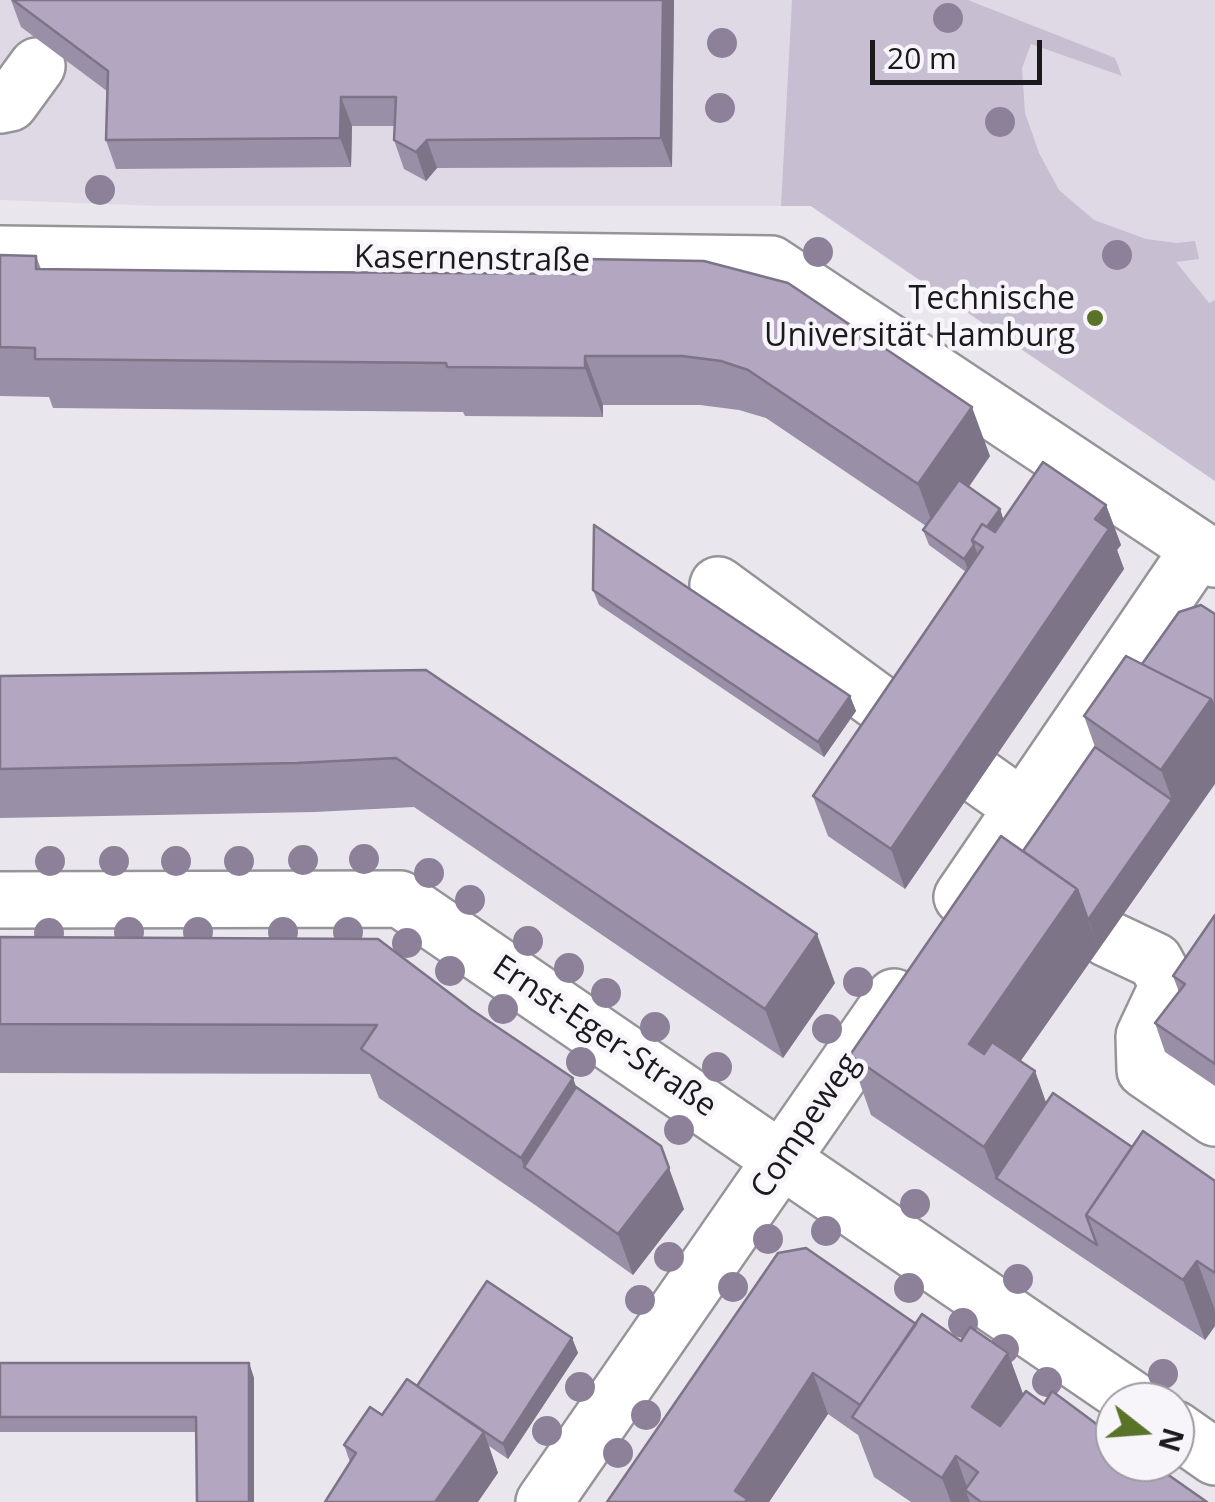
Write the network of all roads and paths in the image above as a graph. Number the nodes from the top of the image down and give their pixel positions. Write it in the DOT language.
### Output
graph roads {
  1 [pos="37,66"];
  2 [pos="0,105"];
  3 [pos="0,254"];
  4 [pos="1207,554"];
  5 [pos="718,584"];
  6 [pos="906,722"];
  7 [pos="0,900"];
  8 [pos="1106,938"];
  9 [pos="1215,1118"];
  10 [pos="784,1159"];
  11 [pos="1107,1382"];
  12 [pos="544,1502"];
  1 -- 2 [label="street"];
  3 -- 4 [label="street, Kasernenstraße"];
  4 -- 10 [label="street, Compeweg"];
  5 -- 6 [label="street"];
  7 -- 10 [label="street, Ernst-Eger-Straße"];
  8 -- 9 [label="street"];
  10 -- 11 [label="street, Ernst-Eger-Straße"];
  10 -- 12 [label="street, Compeweg"];
}
